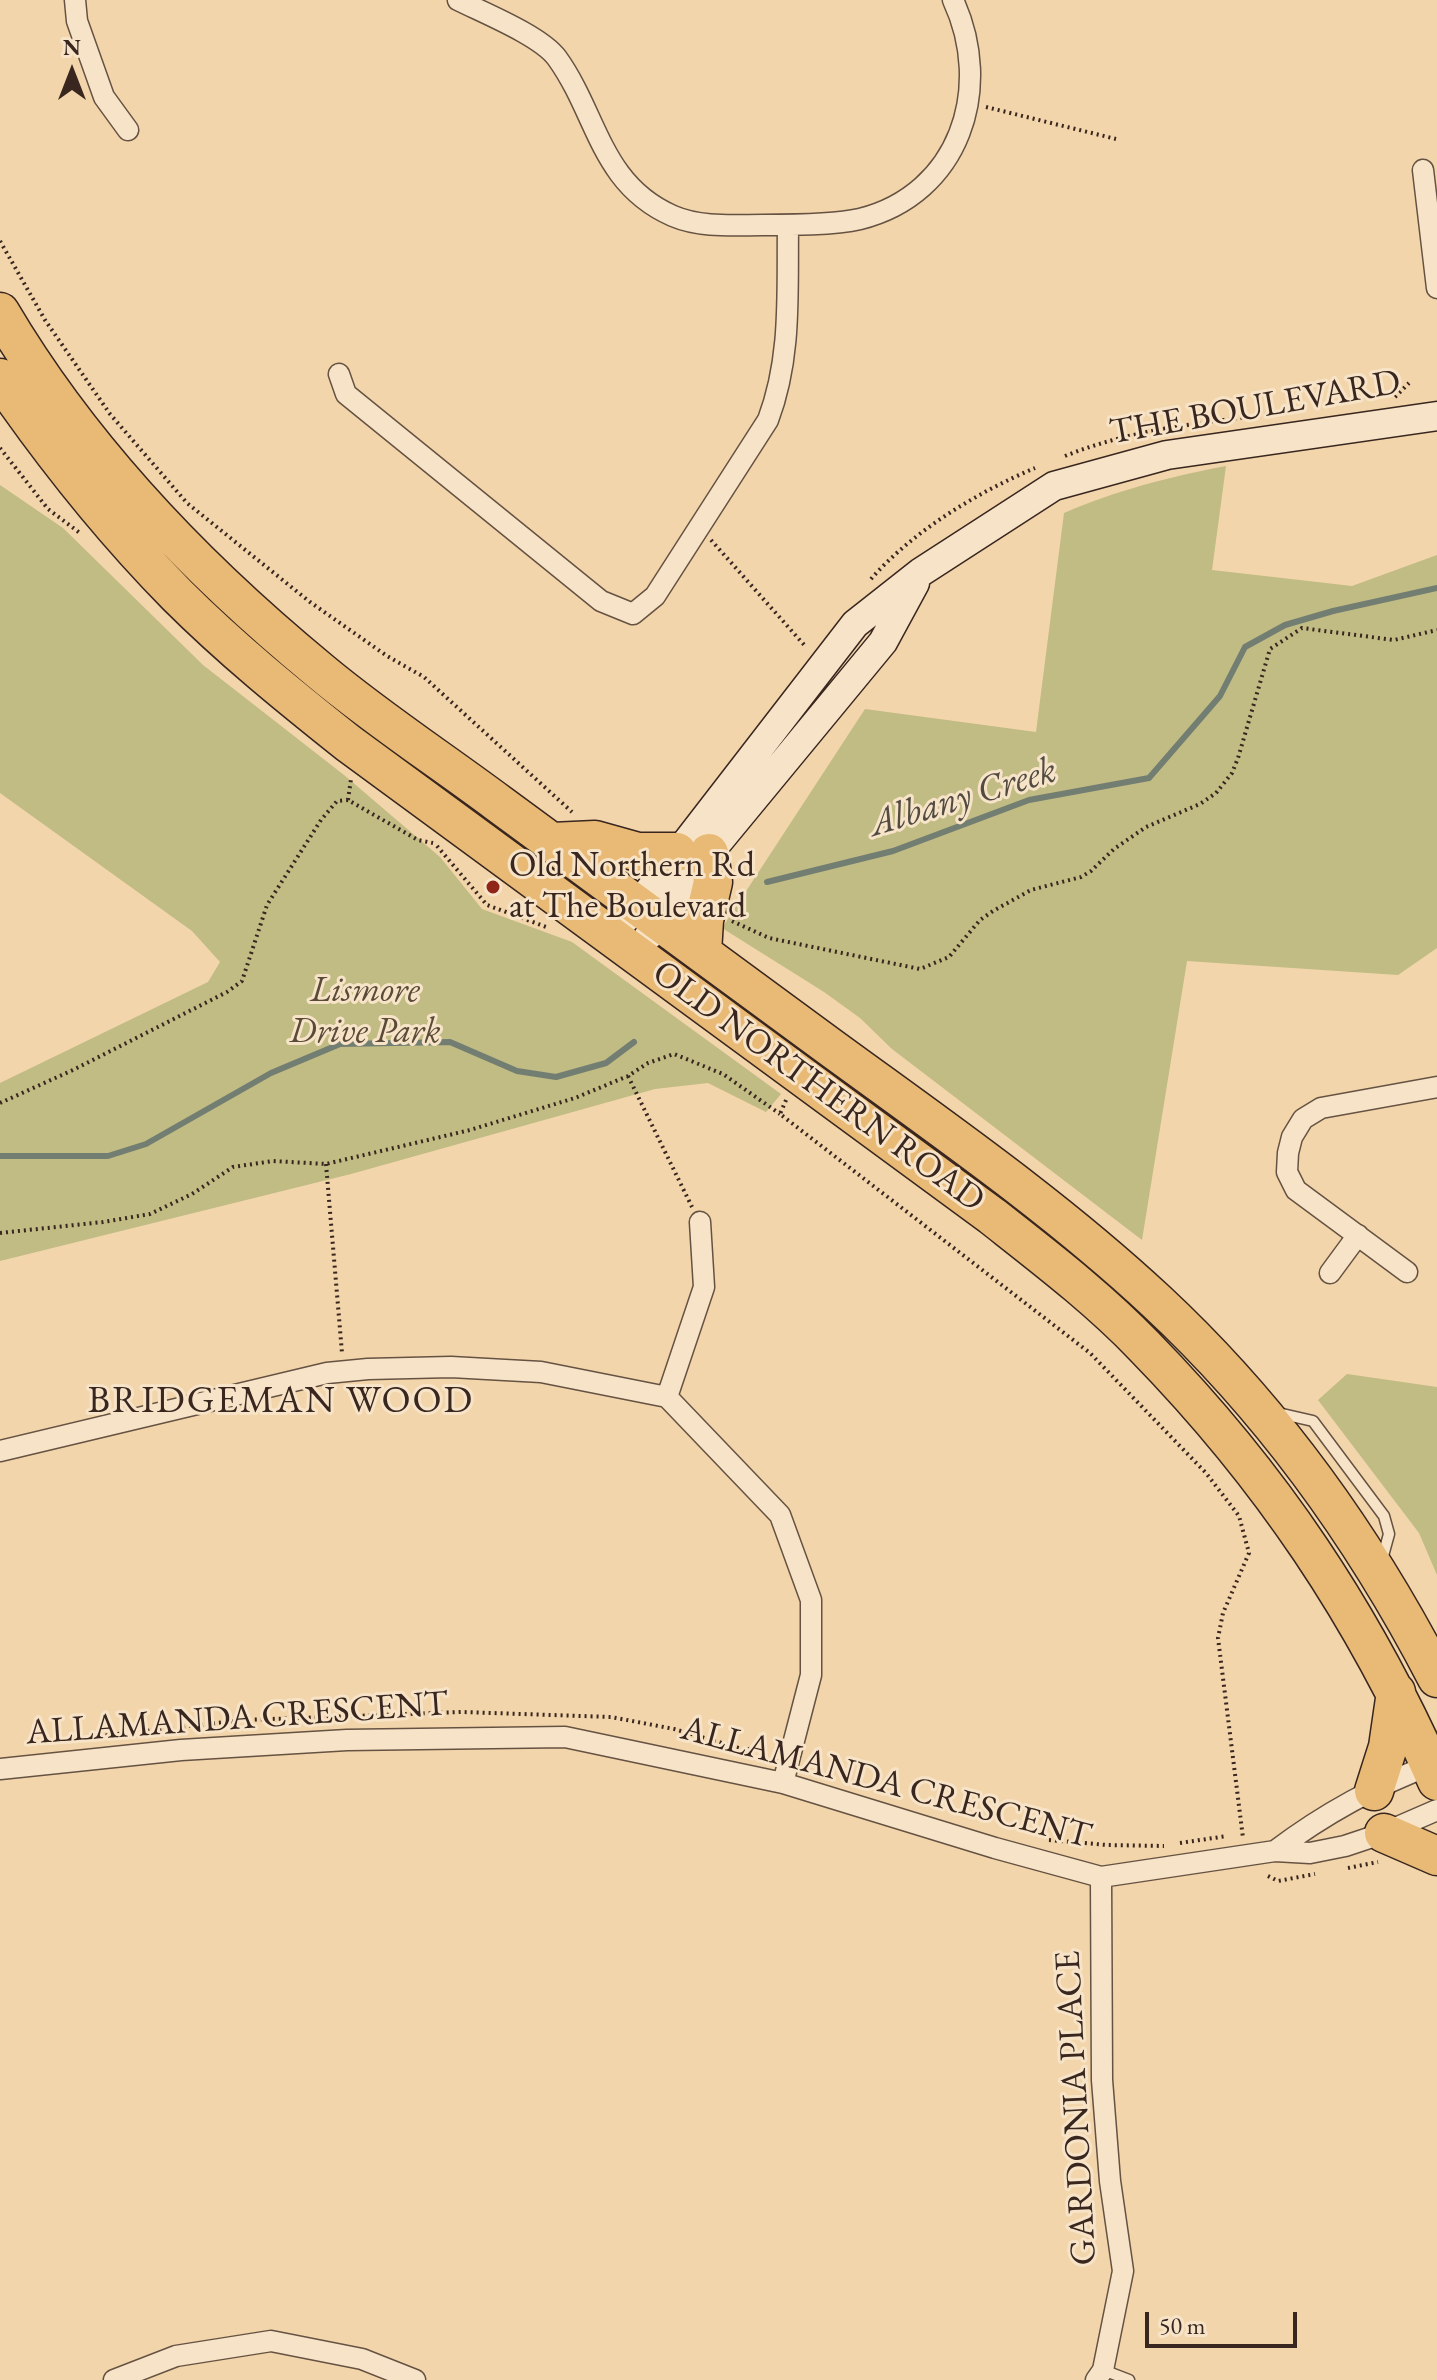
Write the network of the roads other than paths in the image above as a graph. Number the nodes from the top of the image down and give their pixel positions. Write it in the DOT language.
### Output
graph roads {
  1 [pos="75,0"];
  2 [pos="458,0"];
  3 [pos="953,0"];
  4 [pos="128,130"];
  5 [pos="1423,170"];
  6 [pos="788,225"];
  7 [pos="1437,288"];
  8 [pos="2,319"];
  9 [pos="339,374"];
  10 [pos="0,378"];
  11 [pos="1437,416"];
  12 [pos="15,421"];
  13 [pos="921,572"];
  14 [pos="552,842"];
  15 [pos="693,852"];
  16 [pos="649,913"];
  17 [pos="623,944"];
  18 [pos="702,952"];
  19 [pos="1437,1087"];
  20 [pos="700,1222"];
  21 [pos="1358,1235"];
  22 [pos="1407,1272"];
  23 [pos="1330,1273"];
  24 [pos="667,1397"];
  25 [pos="0,1451"];
  26 [pos="1437,1678"];
  27 [pos="1396,1692"];
  28 [pos="0,1769"];
  29 [pos="1435,1769"];
  30 [pos="783,1783"];
  31 [pos="1374,1791"];
  32 [pos="1437,1810"];
  33 [pos="1386,1847"];
  34 [pos="1275,1851"];
  35 [pos="1437,1856"];
  36 [pos="1101,1877"];
  37 [pos="1099,2375"];
  38 [pos="114,2380"];
  39 [pos="415,2380"];
  40 [pos="1129,2380"];
  1 -- 4 [label="street"];
  2 -- 6 [label="street"];
  3 -- 6 [label="street"];
  5 -- 7 [label="street"];
  6 -- 9 [label="street"];
  8 -- 14 [label="highway, OLD NORTHERN ROAD"];
  10 -- 12 [label="highway, OLD NORTHERN ROAD"];
  11 -- 13 [label="street, THE BOULEVARD"];
  12 -- 17 [label="highway, OLD NORTHERN ROAD"];
  13 -- 15 [label="street, THE BOULEVARD"];
  13 -- 15 [label="street, THE BOULEVARD"];
  14 -- 15 [label="highway"];
  14 -- 16 [label="highway, OLD NORTHERN ROAD"];
  15 -- 16 [label="street, THE BOULEVARD"];
  15 -- 18 [label="highway"];
  16 -- 17 [label="street, THE BOULEVARD"];
  16 -- 18 [label="highway, OLD NORTHERN ROAD"];
  17 -- 27 [label="highway, OLD NORTHERN ROAD"];
  18 -- 26 [label="highway, OLD NORTHERN ROAD"];
  19 -- 21 [label="street"];
  20 -- 24 [label="street"];
  21 -- 22 [label="street"];
  21 -- 23 [label="street"];
  24 -- 25 [label="street"];
  24 -- 30 [label="street"];
  27 -- 29 [label="highway, OLD NORTHERN ROAD"];
  27 -- 31 [label="highway"];
  28 -- 30 [label="street, ALLAMANDA CRESCENT"];
  29 -- 31 [label="street, ALLAMANDA CRESCENT"];
  30 -- 36 [label="street, ALLAMANDA CRESCENT"];
  31 -- 34 [label="street, ALLAMANDA CRESCENT"];
  32 -- 33 [label="street, ALLAMANDA CRESCENT"];
  33 -- 34 [label="street, ALLAMANDA CRESCENT"];
  33 -- 35 [label="highway"];
  34 -- 36 [label="street, ALLAMANDA CRESCENT"];
  36 -- 37 [label="street, GARDONIA PLACE"];
  37 -- 40 [label="lane"];
  38 -- 39 [label="street"];
}
